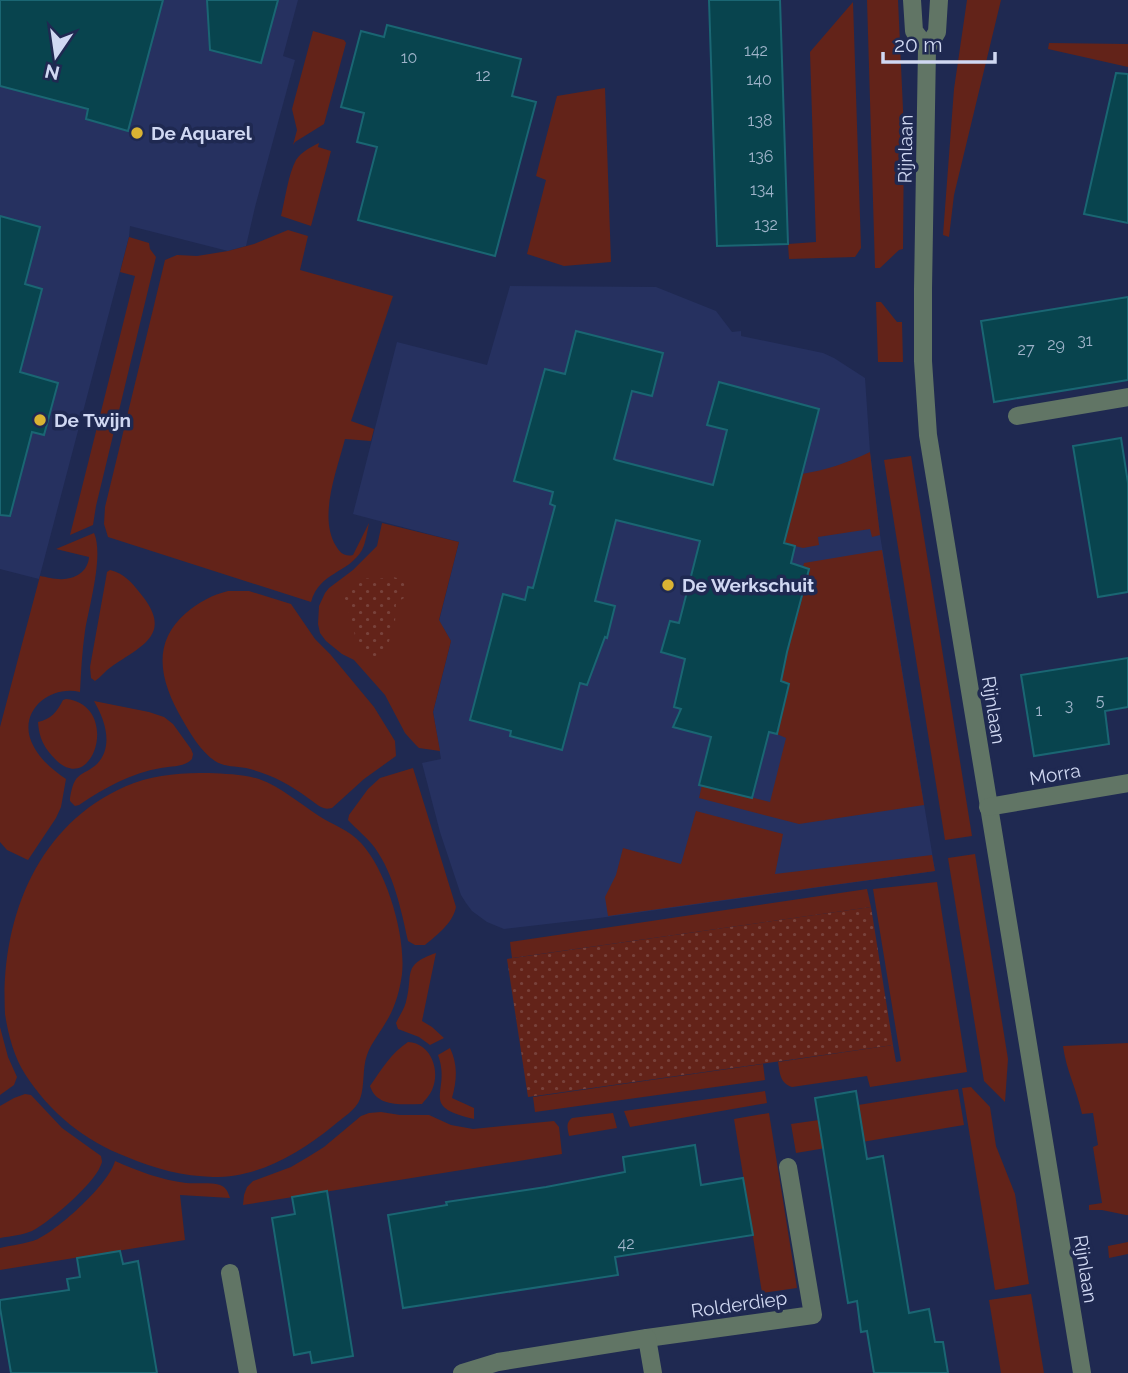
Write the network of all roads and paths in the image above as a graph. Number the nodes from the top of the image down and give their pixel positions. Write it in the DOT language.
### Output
graph roads {
  1 [pos="912,0"];
  2 [pos="939,0"];
  3 [pos="927,48"];
  4 [pos="1128,397"];
  5 [pos="1017,415"];
  6 [pos="1128,783"];
  7 [pos="988,807"];
  8 [pos="788,1167"];
  9 [pos="230,1273"];
  10 [pos="647,1338"];
  11 [pos="247,1373"];
  12 [pos="462,1373"];
  13 [pos="653,1373"];
  14 [pos="1082,1373"];
  1 -- 3 [label="street, Rijnlaan"];
  2 -- 3 [label="street, Rijnlaan"];
  3 -- 7 [label="street, Rijnlaan"];
  4 -- 5 [label="street"];
  6 -- 7 [label="street, Morra"];
  7 -- 14 [label="street, Rijnlaan"];
  8 -- 10 [label="street, Rolderdiep"];
  9 -- 11 [label="street"];
  10 -- 12 [label="street, Rolderdiep"];
  10 -- 13 [label="street"];
}
